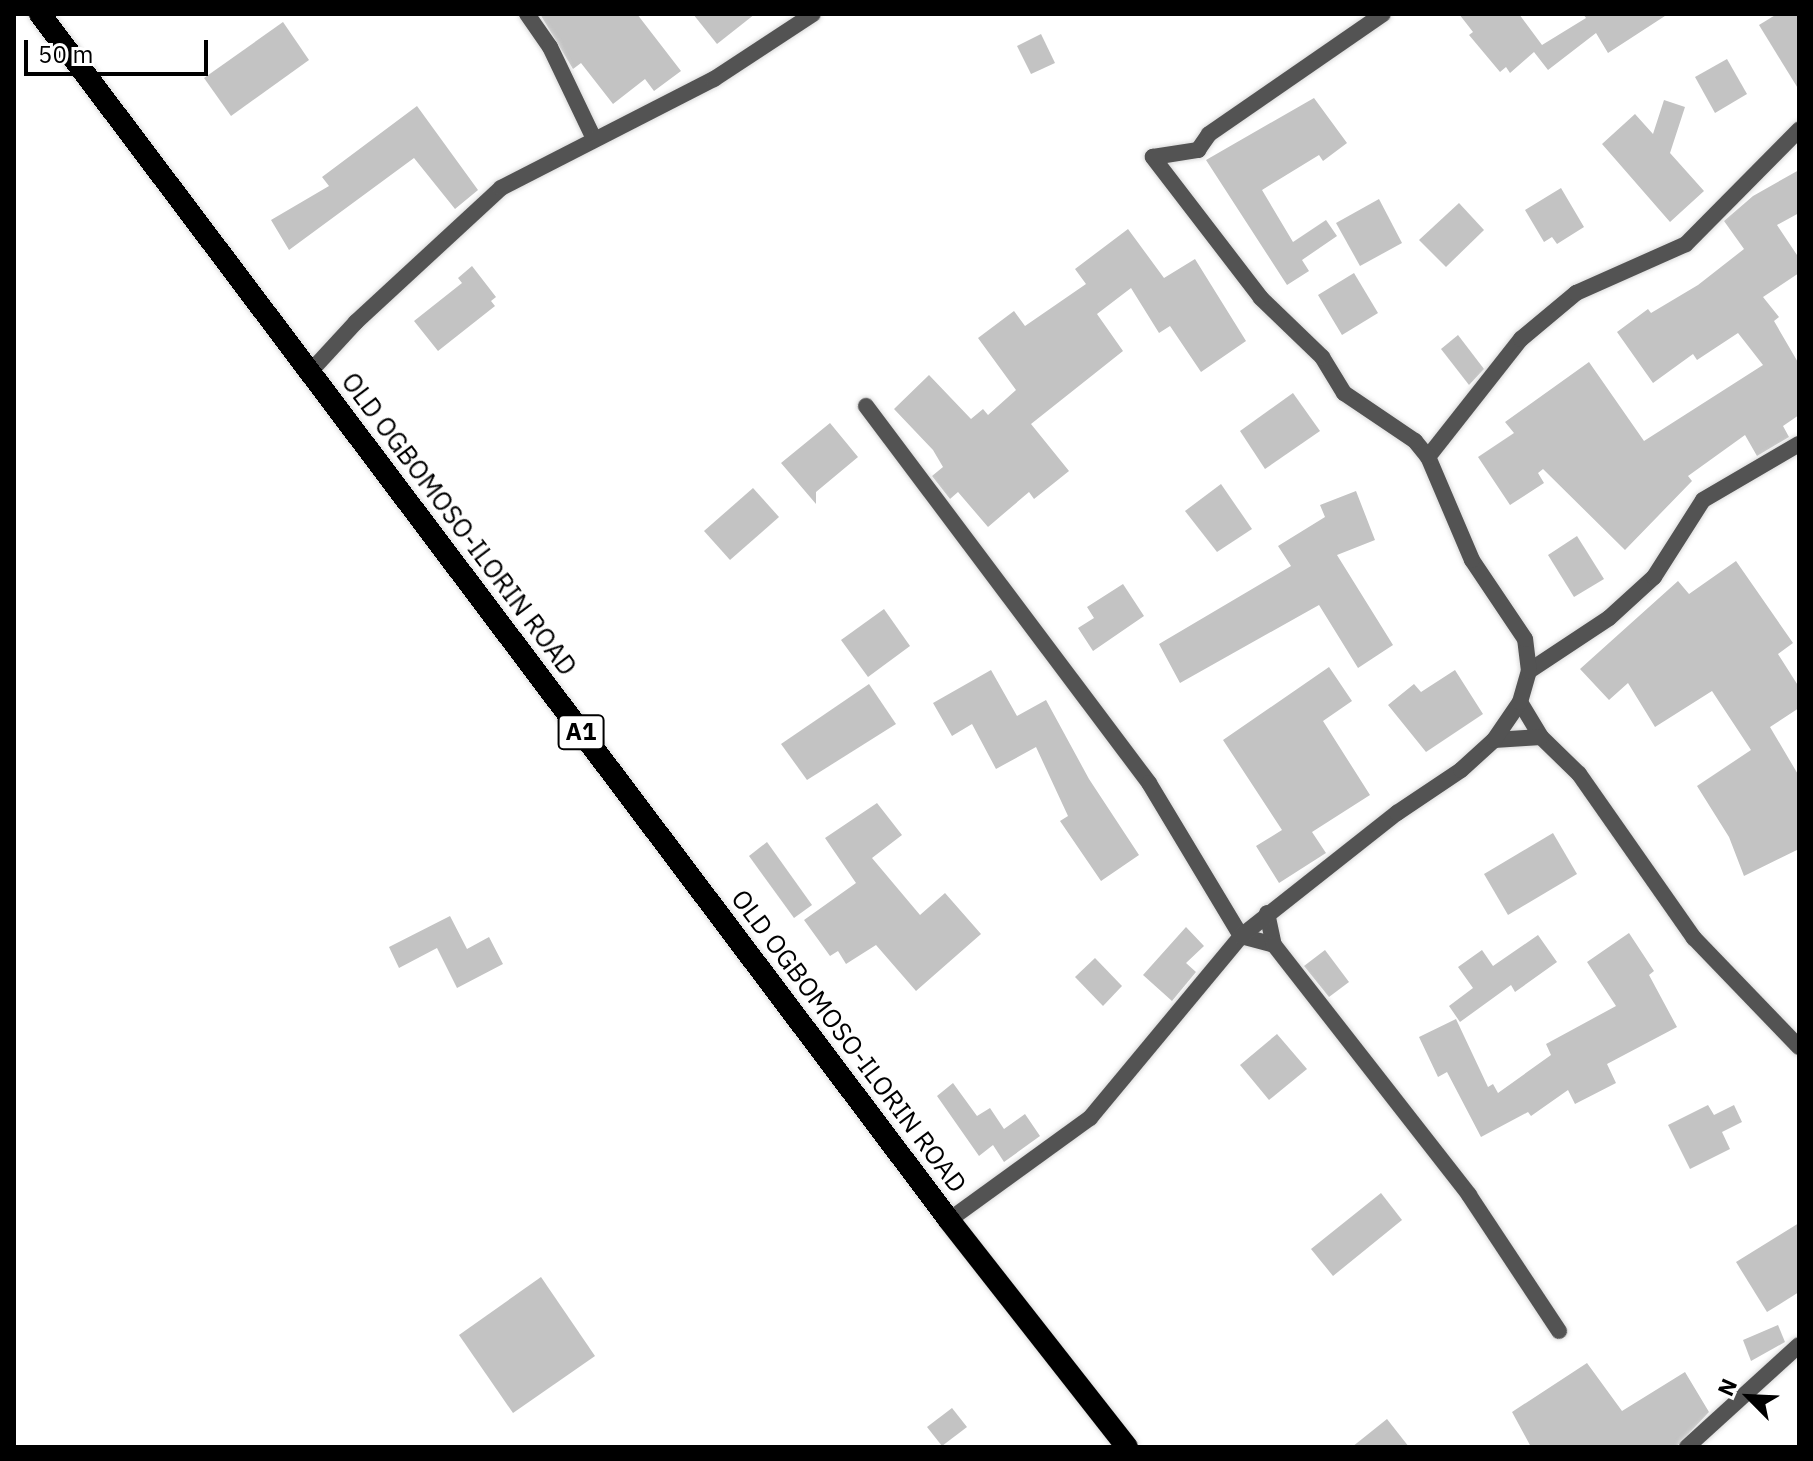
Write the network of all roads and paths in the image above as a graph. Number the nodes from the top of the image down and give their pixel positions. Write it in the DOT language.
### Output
graph roads {
  1 [pos="40,14"];
  2 [pos="527,14"];
  3 [pos="813,14"];
  4 [pos="1383,14"];
  5 [pos="1799,130"];
  6 [pos="594,139"];
  7 [pos="309,373"];
  8 [pos="866,406"];
  9 [pos="1799,444"];
  10 [pos="1428,457"];
  11 [pos="1529,671"];
  12 [pos="1520,702"];
  13 [pos="1541,737"];
  14 [pos="1494,740"];
  15 [pos="1267,913"];
  16 [pos="1241,936"];
  17 [pos="1274,945"];
  18 [pos="1799,1047"];
  19 [pos="949,1220"];
  20 [pos="1559,1331"];
  21 [pos="1799,1345"];
  22 [pos="1127,1447"];
  23 [pos="1687,1447"];
  1 -- 7 [label="highway, OLD OGBOMOSO-ILORIN ROAD / A1"];
  2 -- 6 [label="street"];
  3 -- 6 [label="street"];
  4 -- 10 [label="street"];
  5 -- 10 [label="street"];
  6 -- 7 [label="street"];
  7 -- 19 [label="highway, OLD OGBOMOSO-ILORIN ROAD / A1"];
  8 -- 16 [label="street"];
  9 -- 11 [label="street"];
  10 -- 11 [label="street"];
  11 -- 12 [label="street"];
  12 -- 13 [label="street"];
  12 -- 14 [label="street"];
  13 -- 14 [label="street"];
  13 -- 18 [label="street"];
  14 -- 15 [label="street"];
  15 -- 16 [label="street"];
  15 -- 17 [label="street"];
  16 -- 17 [label="street"];
  16 -- 19 [label="street"];
  17 -- 20 [label="street"];
  19 -- 22 [label="highway, OLD OGBOMOSO-ILORIN ROAD / A1"];
  21 -- 23 [label="street"];
}
